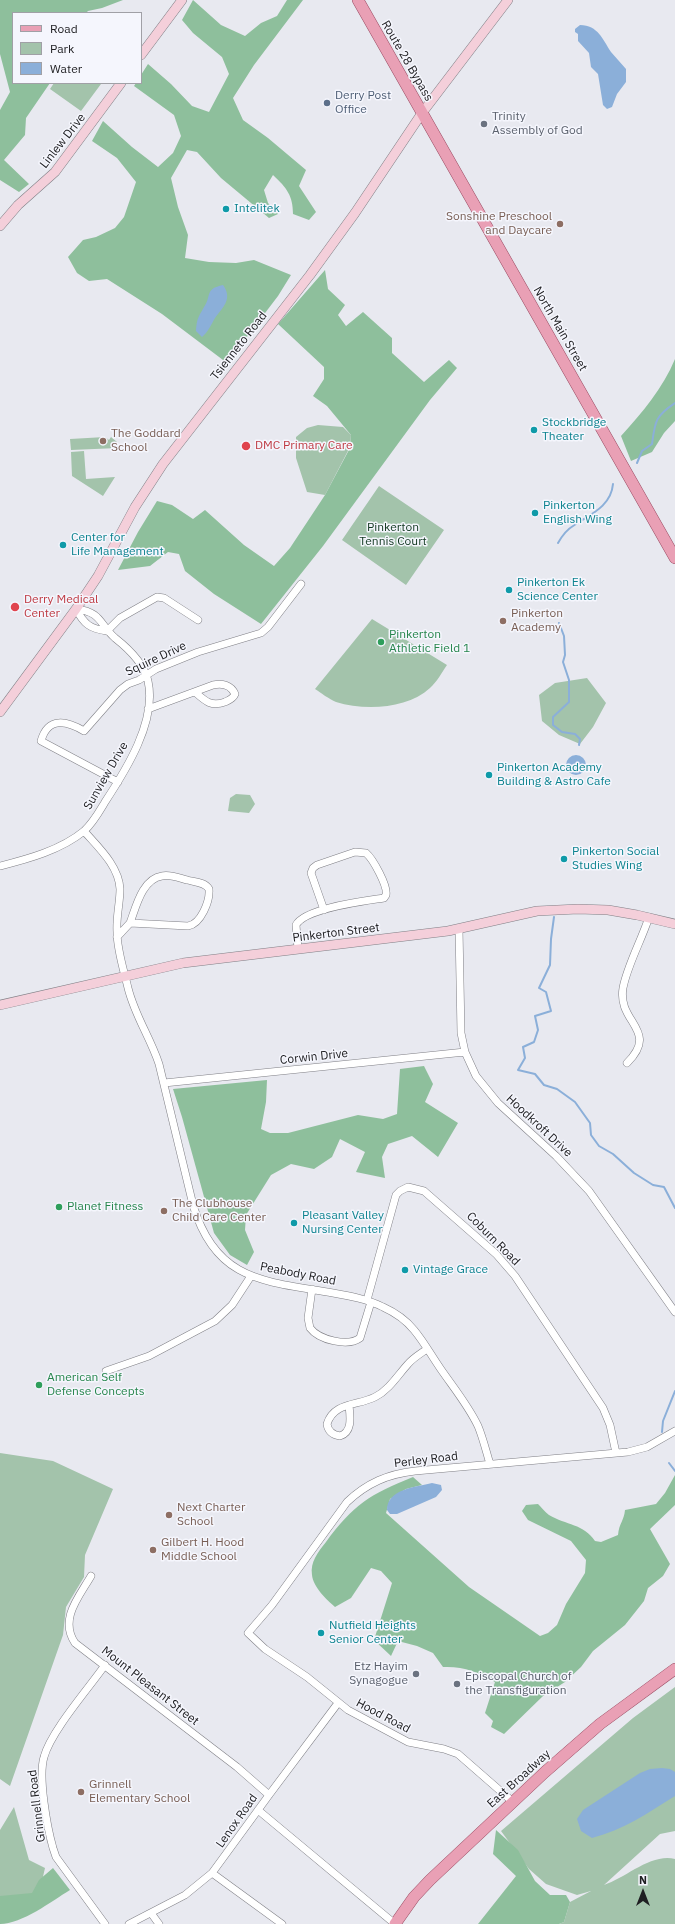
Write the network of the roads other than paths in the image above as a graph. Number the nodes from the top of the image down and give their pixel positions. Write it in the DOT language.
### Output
graph roads {
  1 [pos="182,0"];
  2 [pos="358,0"];
  3 [pos="508,0"];
  4 [pos="142,54"];
  5 [pos="120,84"];
  6 [pos="422,113"];
  7 [pos="0,226"];
  8 [pos="675,558"];
  9 [pos="301,584"];
  10 [pos="76,610"];
  11 [pos="198,620"];
  12 [pos="107,631"];
  13 [pos="146,675"];
  14 [pos="195,692"];
  15 [pos="148,709"];
  16 [pos="0,712"];
  17 [pos="118,782"];
  18 [pos="84,831"];
  19 [pos="0,866"];
  20 [pos="324,910"];
  21 [pos="649,917"];
  22 [pos="130,923"];
  23 [pos="675,924"];
  24 [pos="459,929"];
  25 [pos="117,937"];
  26 [pos="298,949"];
  27 [pos="125,976"];
  28 [pos="0,1005"];
  29 [pos="465,1052"];
  30 [pos="627,1063"];
  31 [pos="164,1083"];
  32 [pos="251,1276"];
  33 [pos="312,1289"];
  34 [pos="369,1301"];
  35 [pos="675,1312"];
  36 [pos="427,1349"];
  37 [pos="106,1371"];
  38 [pos="349,1405"];
  39 [pos="675,1431"];
  40 [pos="616,1453"];
  41 [pos="490,1464"];
  42 [pos="91,1576"];
  43 [pos="248,1634"];
  44 [pos="105,1665"];
  45 [pos="675,1669"];
  46 [pos="338,1703"];
  47 [pos="269,1795"];
  48 [pos="513,1802"];
  49 [pos="258,1810"];
  50 [pos="212,1873"];
  51 [pos="151,1913"];
  52 [pos="105,1924"];
  53 [pos="129,1924"];
  54 [pos="159,1924"];
  55 [pos="282,1924"];
  56 [pos="395,1924"];
  1 -- 4 [label="street"];
  2 -- 6 [label="main road, Route 28 Bypass"];
  3 -- 6 [label="street, Tsienneto Road"];
  5 -- 7 [label="street, Linlew Drive"];
  6 -- 8 [label="main road, North Main Street"];
  6 -- 10 [label="street, Tsienneto Road"];
  9 -- 13 [label="street, Squire Drive"];
  10 -- 12 [label="street, Sunview Drive"];
  10 -- 12 [label="street, Sunview Drive"];
  10 -- 16 [label="street, Tsienneto Road"];
  11 -- 12 [label="street"];
  12 -- 13 [label="street, Sunview Drive"];
  13 -- 15 [label="street, Sunview Drive"];
  13 -- 17 [label="street, Squire Drive"];
  14 -- 14 [label="street"];
  14 -- 15 [label="street"];
  15 -- 17 [label="street, Sunview Drive"];
  17 -- 18 [label="street, Sunview Drive"];
  18 -- 19 [label="street, Sunview Drive"];
  18 -- 25 [label="street, Peabody Road"];
  20 -- 20 [label="street"];
  20 -- 26 [label="street"];
  21 -- 23 [label="street, Pinkerton Street"];
  21 -- 24 [label="street, Pinkerton Street"];
  21 -- 30 [label="street"];
  22 -- 22 [label="street"];
  22 -- 25 [label="street"];
  24 -- 26 [label="street, Pinkerton Street"];
  24 -- 29 [label="street, Hoodkroft Drive"];
  25 -- 27 [label="street, Peabody Road"];
  26 -- 27 [label="street, Pinkerton Street"];
  27 -- 28 [label="street, Pinkerton Street"];
  27 -- 31 [label="street, Peabody Road"];
  29 -- 31 [label="street, Corwin Drive"];
  29 -- 35 [label="street, Hoodkroft Drive"];
  31 -- 32 [label="street, Peabody Road"];
  32 -- 33 [label="street, Peabody Road"];
  32 -- 37 [label="street"];
  33 -- 34 [label="street, Peabody Road"];
  33 -- 34 [label="street, Coburn Road"];
  34 -- 36 [label="street, Peabody Road"];
  34 -- 40 [label="street, Coburn Road"];
  36 -- 38 [label="street"];
  36 -- 41 [label="street, Peabody Road"];
  39 -- 40 [label="street, Perley Road"];
  40 -- 41 [label="street, Perley Road"];
  41 -- 43 [label="street, Perley Road"];
  42 -- 44 [label="street, Mount Pleasant Street"];
  43 -- 46 [label="street, Hood Road"];
  44 -- 47 [label="street, Mount Pleasant Street"];
  44 -- 52 [label="street, Grinnell Road"];
  45 -- 48 [label="main road, East Broadway"];
  46 -- 47 [label="street, Lenox Road"];
  46 -- 48 [label="street, Hood Road"];
  47 -- 49 [label="street, Lenox Road"];
  48 -- 56 [label="main road, East Broadway"];
  49 -- 50 [label="street, Lenox Road"];
  49 -- 56 [label="street"];
  50 -- 51 [label="street, Lenox Road"];
  50 -- 55 [label="street"];
  51 -- 53 [label="street, Lenox Road"];
  51 -- 54 [label="street"];
}
